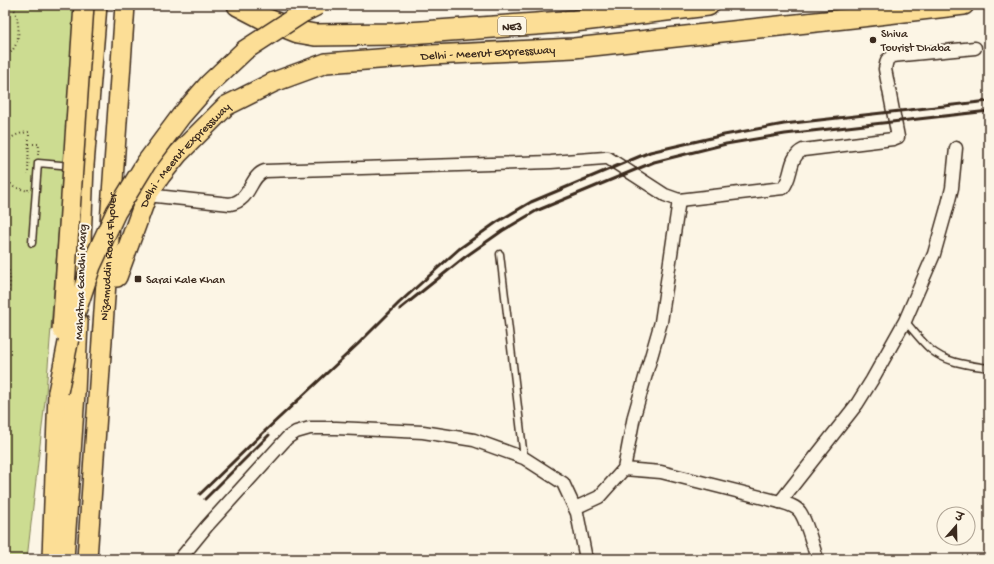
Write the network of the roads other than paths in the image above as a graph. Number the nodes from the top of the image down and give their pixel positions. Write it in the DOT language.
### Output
graph roads {
  1 [pos="84,5"];
  2 [pos="97,5"];
  3 [pos="125,5"];
  4 [pos="136,5"];
  5 [pos="238,5"];
  6 [pos="318,5"];
  7 [pos="708,5"];
  8 [pos="964,5"];
  9 [pos="975,48"];
  10 [pos="956,148"];
  11 [pos="84,168"];
  12 [pos="148,195"];
  13 [pos="679,200"];
  14 [pos="32,243"];
  15 [pos="500,254"];
  16 [pos="117,277"];
  17 [pos="905,321"];
  18 [pos="989,368"];
  19 [pos="58,392"];
  20 [pos="524,458"];
  21 [pos="624,469"];
  22 [pos="780,502"];
  23 [pos="575,508"];
  24 [pos="90,509"];
  25 [pos="52,559"];
  26 [pos="64,559"];
  27 [pos="87,559"];
  28 [pos="180,559"];
  29 [pos="586,559"];
  30 [pos="818,559"];
  1 -- 19 [label="highway, bridge"];
  2 -- 11 [label="highway, Mahatma Gandhi Marg"];
  3 -- 24 [label="highway, Nizamuddin Road Flyover, bridge"];
  4 -- 16 [label="highway"];
  5 -- 7 [label="highway, Delhi - Meerut Expressway / NE3"];
  6 -- 19 [label="highway, Delhi - Meerut Expressway, bridge"];
  8 -- 12 [label="highway, Delhi - Meerut Expressway"];
  9 -- 13 [label="street"];
  10 -- 17 [label="street"];
  11 -- 14 [label="lane"];
  11 -- 26 [label="highway, Mahatma Gandhi Marg"];
  12 -- 13 [label="street"];
  12 -- 16 [label="highway, Delhi - Meerut Expressway"];
  13 -- 21 [label="street"];
  15 -- 20 [label="lane"];
  16 -- 24 [label="highway"];
  17 -- 18 [label="lane"];
  17 -- 22 [label="street"];
  19 -- 25 [label="highway"];
  20 -- 23 [label="street"];
  20 -- 28 [label="street"];
  21 -- 22 [label="street"];
  21 -- 23 [label="street"];
  22 -- 30 [label="street"];
  23 -- 29 [label="street"];
  24 -- 27 [label="highway"];
}
